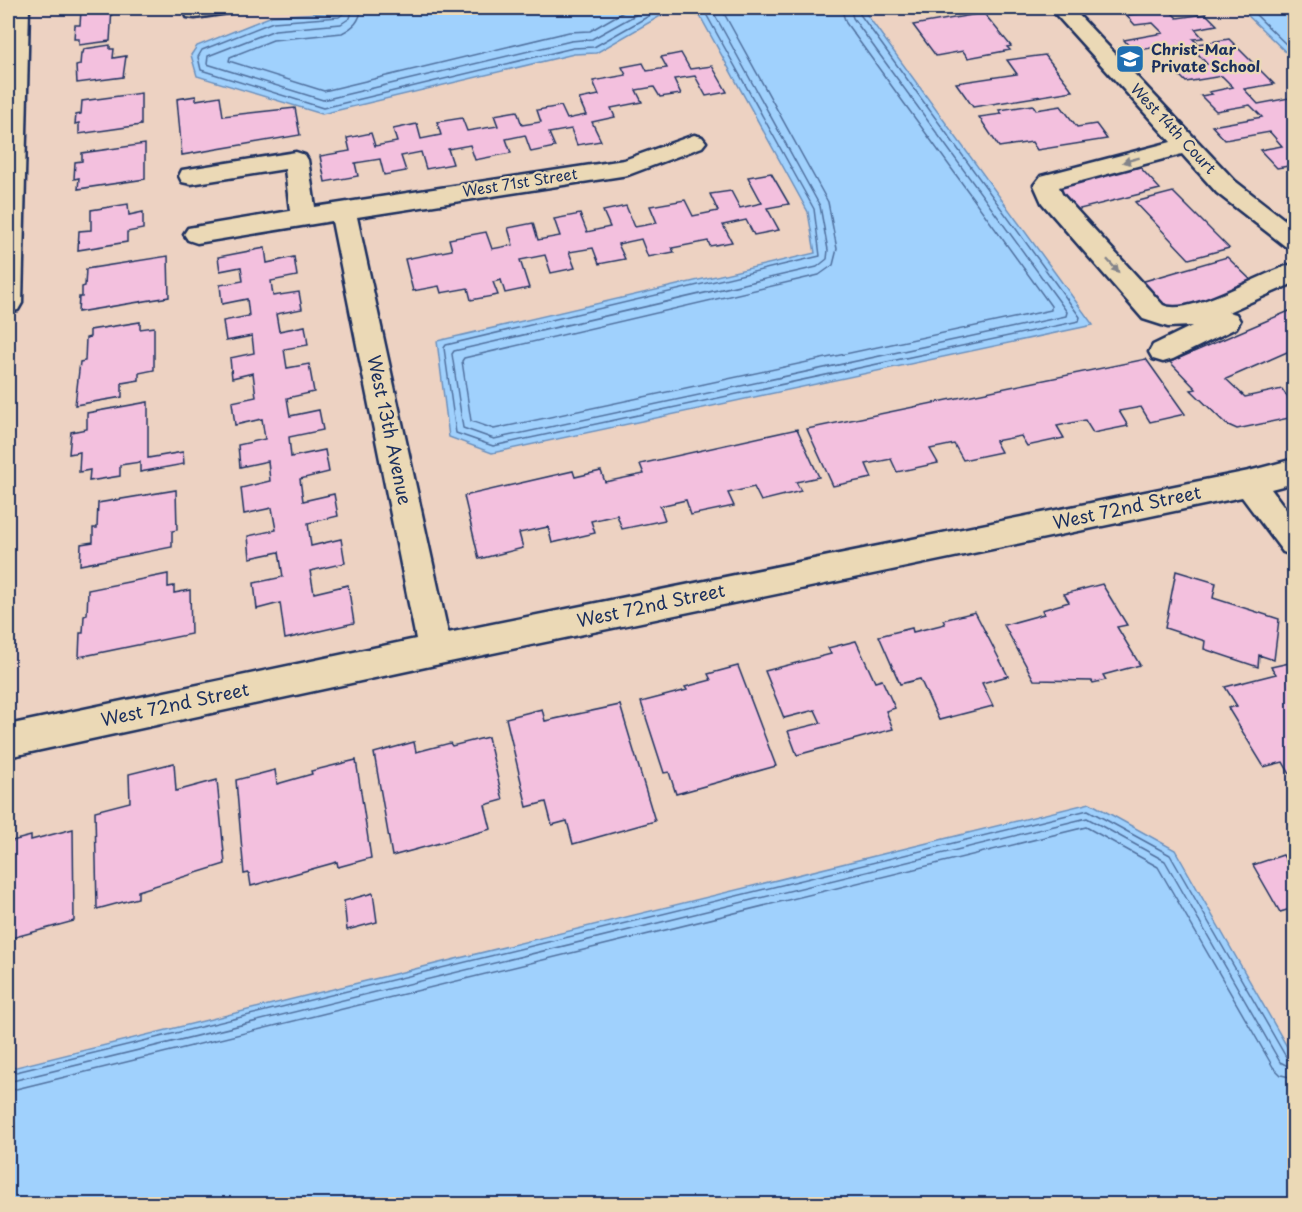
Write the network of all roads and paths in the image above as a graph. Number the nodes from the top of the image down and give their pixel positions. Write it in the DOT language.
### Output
graph roads {
  1 [pos="18,8"];
  2 [pos="194,8"];
  3 [pos="221,8"];
  4 [pos="1061,8"];
  5 [pos="694,142"];
  6 [pos="1188,145"];
  7 [pos="191,176"];
  8 [pos="343,211"];
  9 [pos="304,217"];
  10 [pos="197,234"];
  11 [pos="1294,240"];
  12 [pos="1294,273"];
  13 [pos="1294,287"];
  14 [pos="8,303"];
  15 [pos="1163,352"];
  16 [pos="1294,471"];
  17 [pos="1250,483"];
  18 [pos="1294,543"];
  19 [pos="435,650"];
  20 [pos="8,741"];
  1 -- 14 [label="street"];
  2 -- 3 [label="street"];
  4 -- 6 [label="street, West 14th Court"];
  5 -- 8 [label="street, West 71st Street"];
  6 -- 11 [label="street, West 14th Court"];
  6 -- 12 [label="street, one-way"];
  7 -- 9 [label="street"];
  8 -- 9 [label="street, West 71st Street"];
  8 -- 19 [label="street, West 13th Avenue"];
  9 -- 10 [label="street, West 71st Street"];
  13 -- 15 [label="street"];
  16 -- 17 [label="street, West 72nd Street"];
  17 -- 18 [label="street"];
  17 -- 19 [label="street, West 72nd Street"];
  19 -- 20 [label="street, West 72nd Street"];
}
